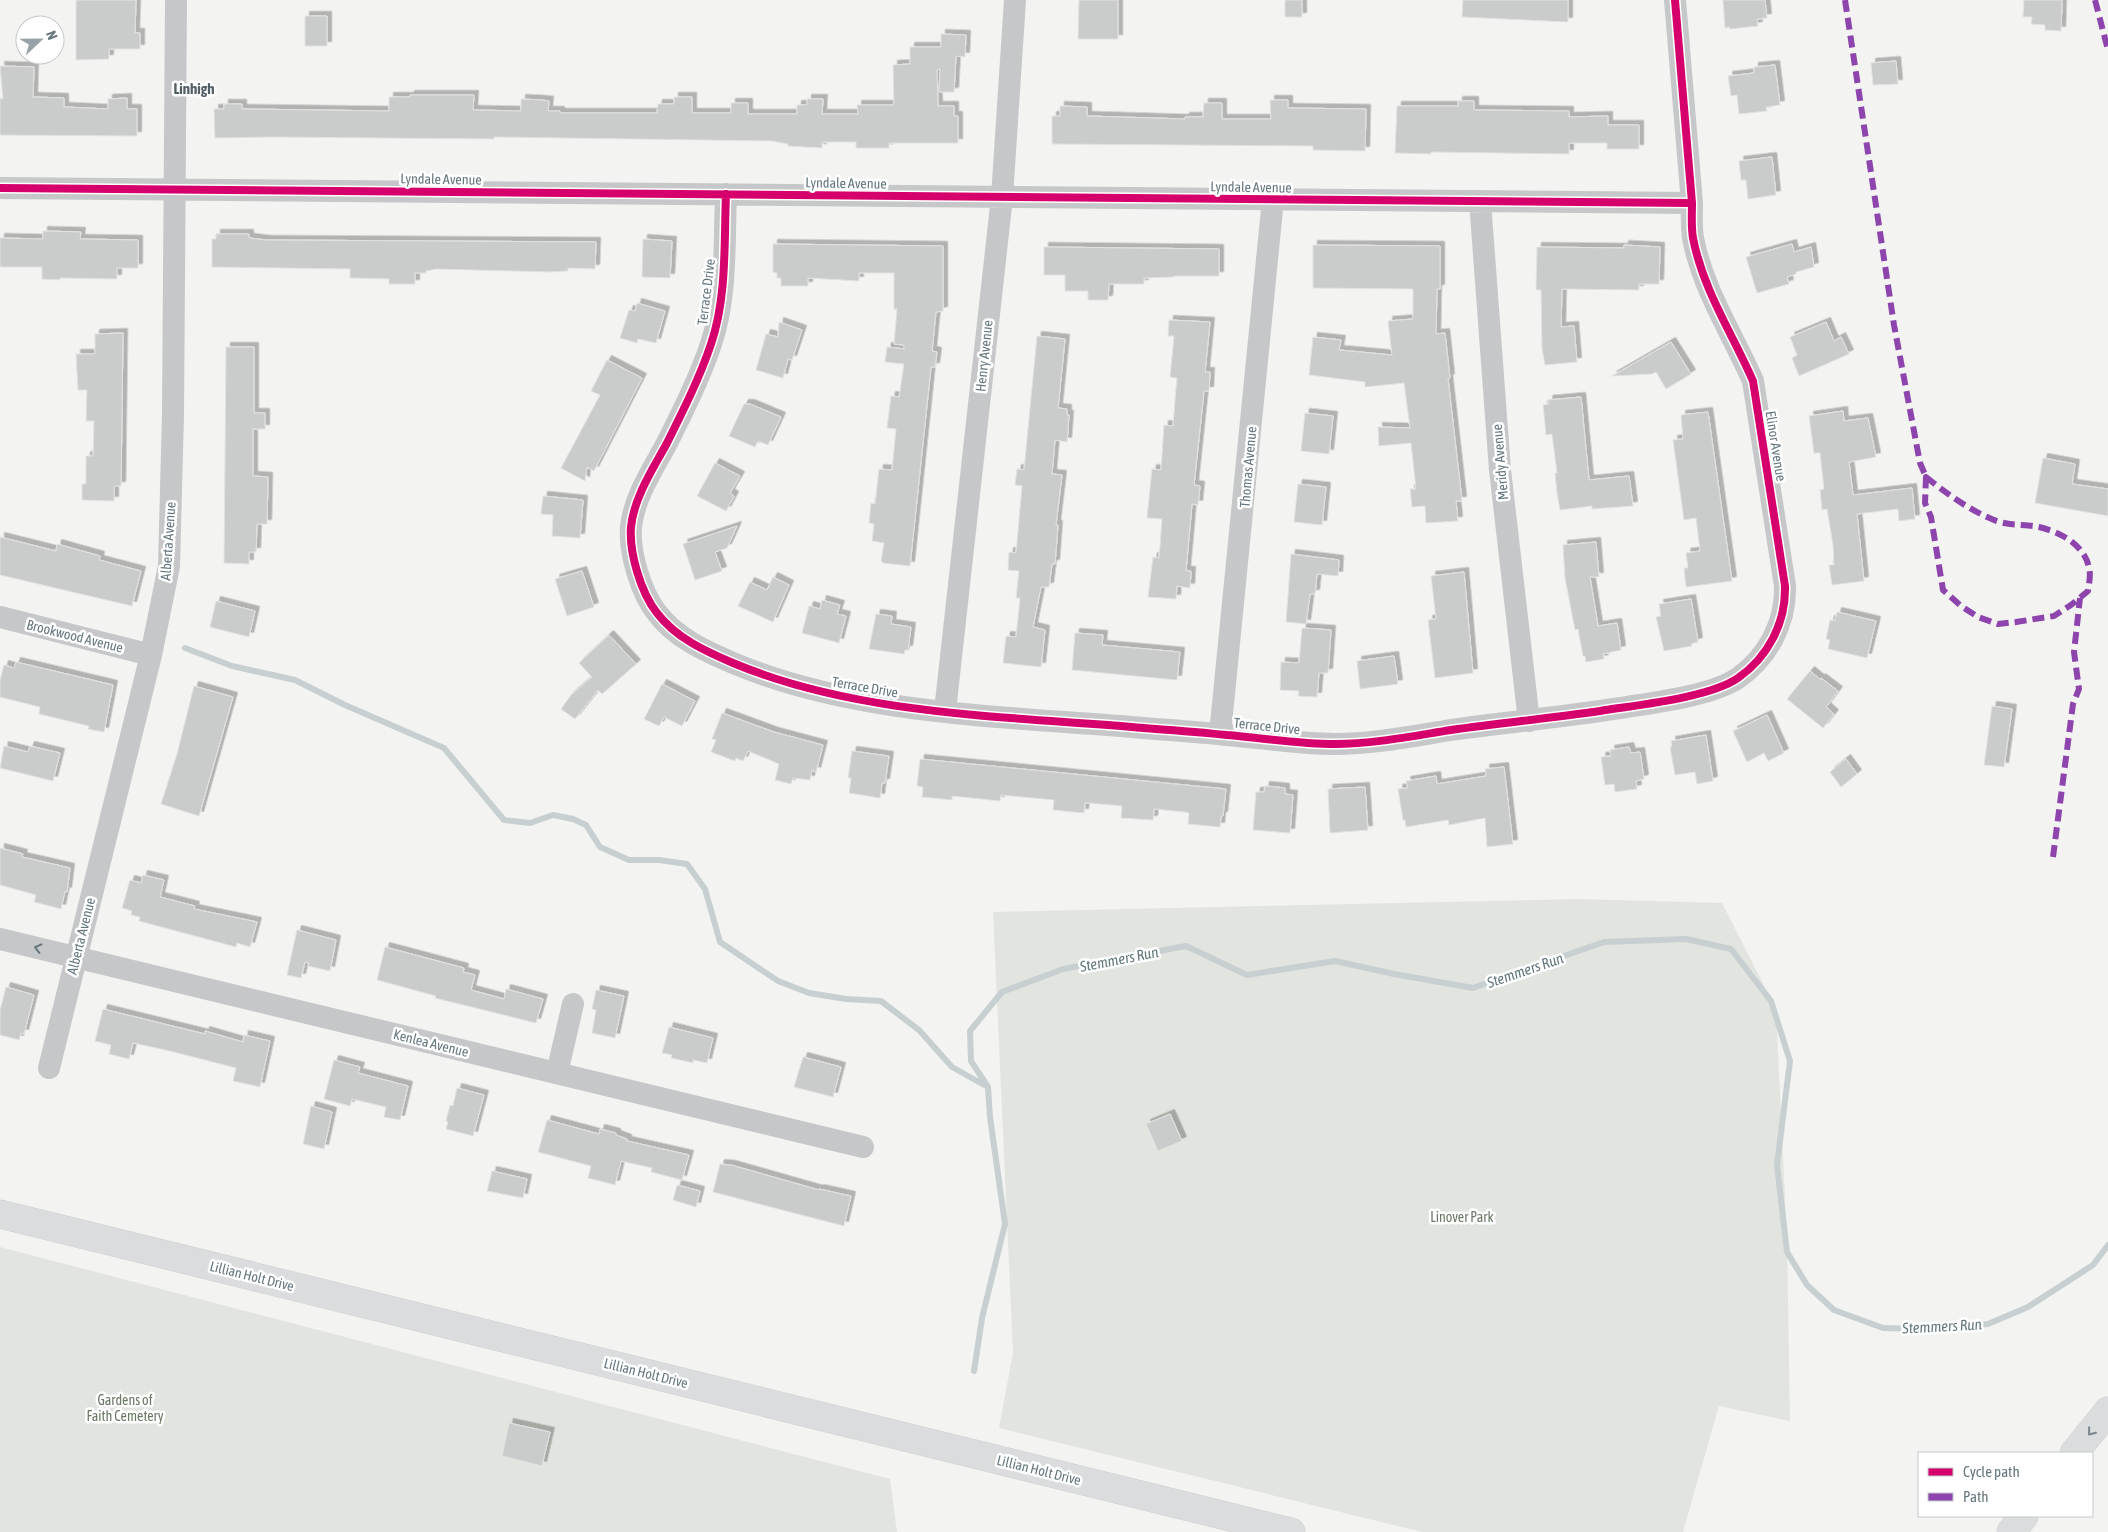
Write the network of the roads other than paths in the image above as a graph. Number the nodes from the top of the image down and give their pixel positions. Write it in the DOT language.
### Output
graph roads {
  1 [pos="176,0"];
  2 [pos="1014,0"];
  3 [pos="1675,0"];
  4 [pos="0,188"];
  5 [pos="175,189"];
  6 [pos="726,194"];
  7 [pos="1002,197"];
  8 [pos="1273,199"];
  9 [pos="1480,201"];
  10 [pos="1692,203"];
  11 [pos="0,617"];
  12 [pos="151,655"];
  13 [pos="944,711"];
  14 [pos="1529,721"];
  15 [pos="1220,734"];
  16 [pos="0,939"];
  17 [pos="76,958"];
  18 [pos="573,1004"];
  19 [pos="49,1068"];
  20 [pos="556,1073"];
  21 [pos="863,1147"];
  22 [pos="0,1214"];
  23 [pos="2108,1411"];
  24 [pos="2075,1452"];
  25 [pos="2023,1517"];
  26 [pos="1291,1532"];
  27 [pos="2011,1532"];
  1 -- 5 [label="street, Alberta Avenue"];
  2 -- 7 [label="street, Henry Avenue"];
  3 -- 10 [label="street, Elinor Avenue"];
  4 -- 5 [label="street, Lyndale Avenue"];
  5 -- 6 [label="street, Lyndale Avenue"];
  5 -- 12 [label="street, Alberta Avenue"];
  6 -- 7 [label="street, Lyndale Avenue"];
  6 -- 13 [label="street, Terrace Drive"];
  7 -- 8 [label="street, Lyndale Avenue"];
  7 -- 13 [label="street, Henry Avenue"];
  8 -- 9 [label="street, Lyndale Avenue"];
  8 -- 15 [label="street, Thomas Avenue"];
  9 -- 10 [label="street, Lyndale Avenue"];
  9 -- 14 [label="street, Meridy Avenue"];
  10 -- 14 [label="street, Elinor Avenue"];
  11 -- 12 [label="street, Brookwood Avenue"];
  12 -- 17 [label="street, Alberta Avenue"];
  13 -- 15 [label="street, Terrace Drive"];
  14 -- 15 [label="street, Terrace Drive"];
  17 -- 16 [label="street, Kenlea Avenue, one-way"];
  17 -- 19 [label="street, Alberta Avenue"];
  17 -- 20 [label="street, Kenlea Avenue"];
  18 -- 20 [label="street"];
  20 -- 21 [label="street, Kenlea Avenue"];
  22 -- 26 [label="main road, Lillian Holt Drive"];
  23 -- 24 [label="main road, one-way"];
  25 -- 27 [label="main road"];
}
